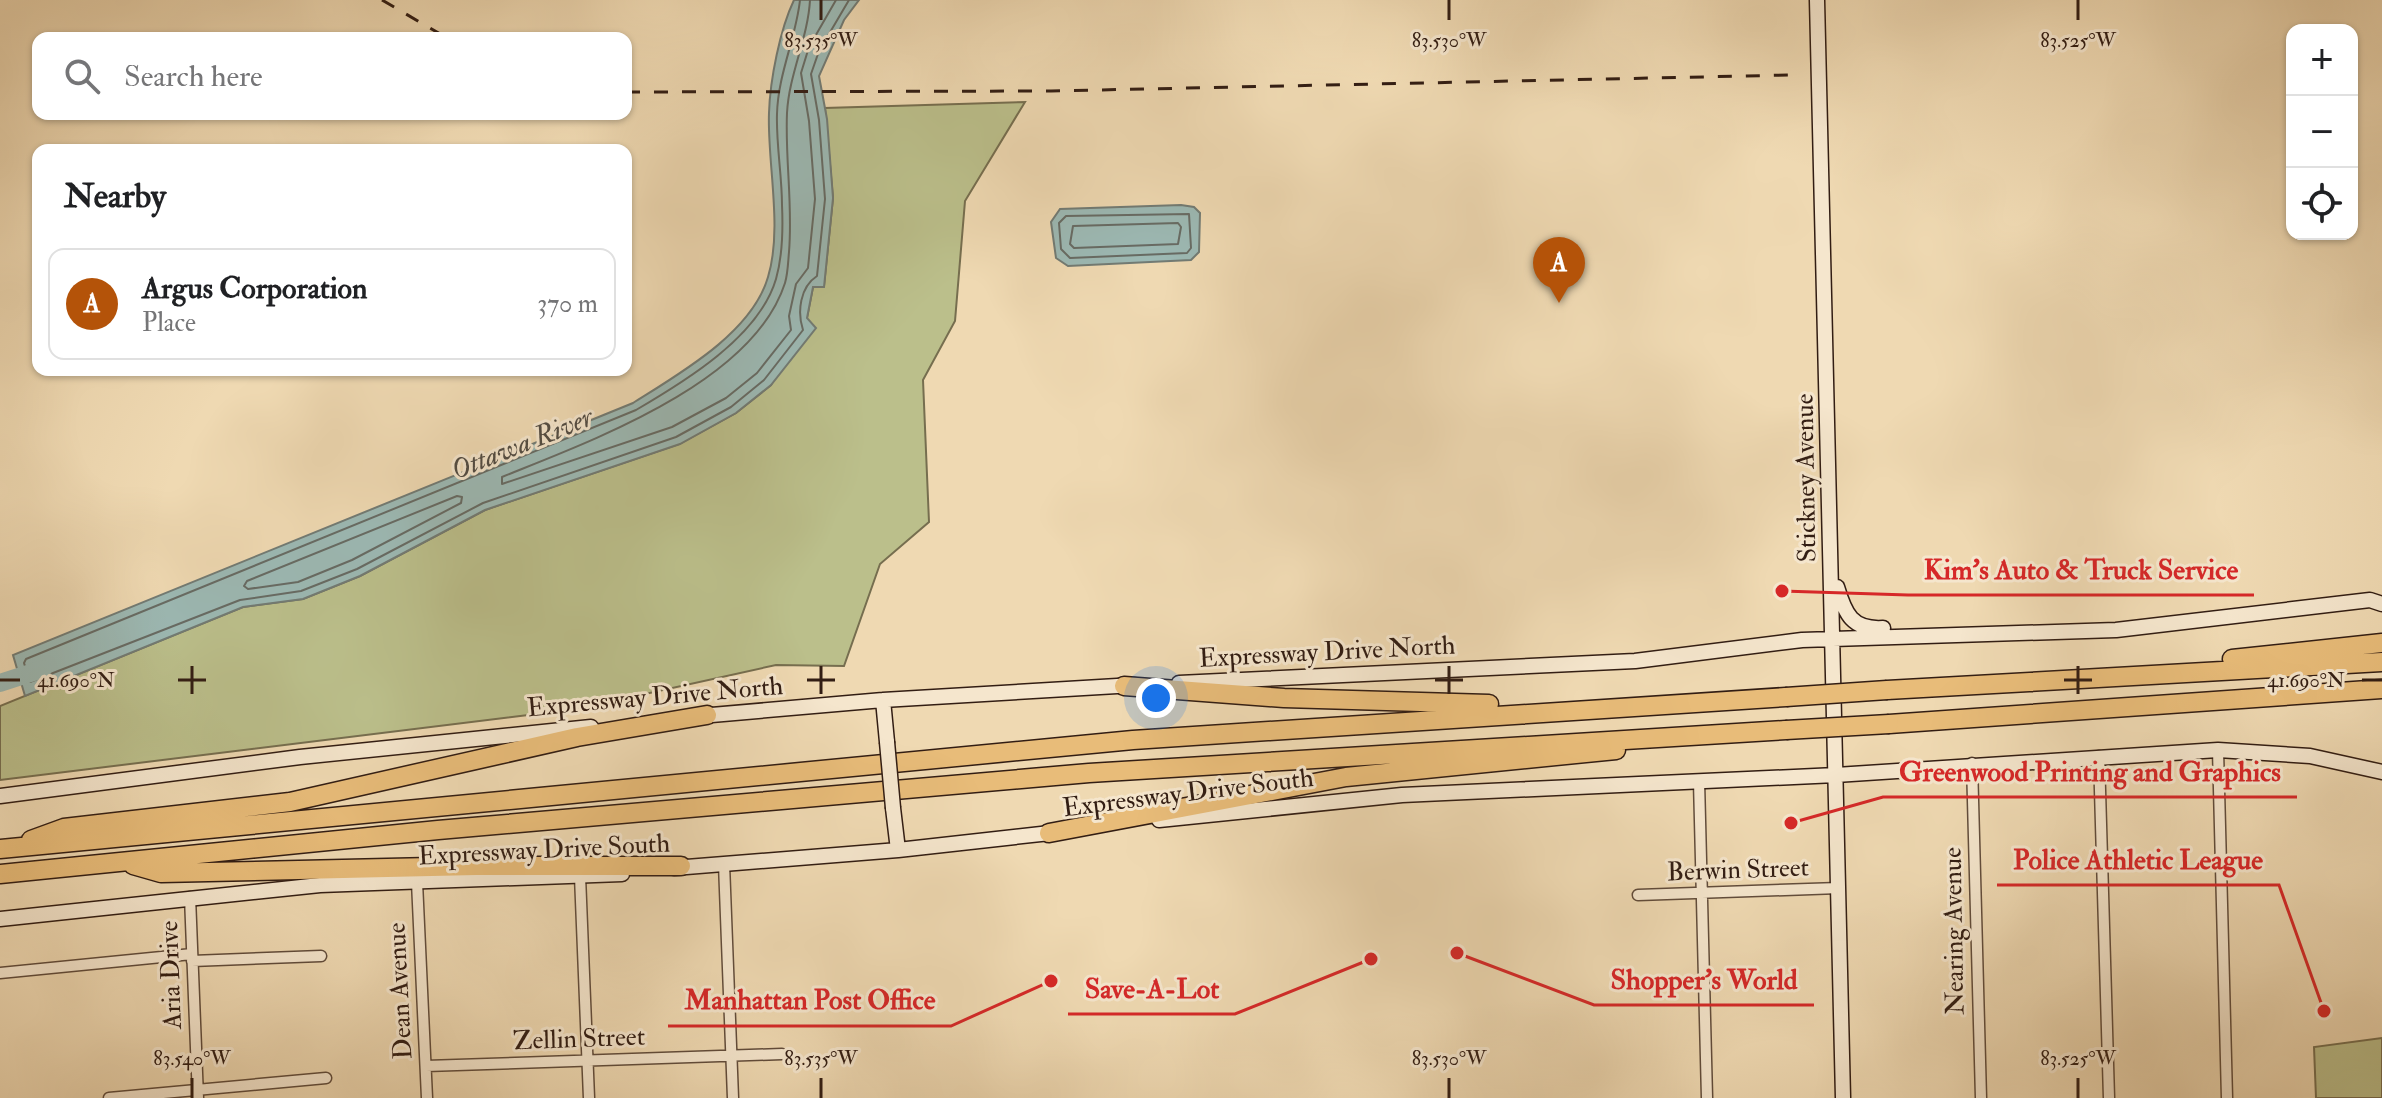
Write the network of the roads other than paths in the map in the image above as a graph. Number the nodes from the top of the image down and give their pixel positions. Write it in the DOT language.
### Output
graph roads {
  1 [pos="1817,0"];
  2 [pos="1832,569"];
  3 [pos="2378,598"];
  4 [pos="2067,632"];
  5 [pos="1834,640"];
  6 [pos="2382,643"];
  7 [pos="2382,662"];
  8 [pos="2038,682"];
  9 [pos="1124,686"];
  10 [pos="2382,689"];
  11 [pos="883,700"];
  12 [pos="1588,709"];
  13 [pos="707,715"];
  14 [pos="1786,730"];
  15 [pos="2218,750"];
  16 [pos="2099,756"];
  17 [pos="1972,763"];
  18 [pos="2382,772"];
  19 [pos="1836,775"];
  20 [pos="1699,781"];
  21 [pos="0,796"];
  22 [pos="1049,833"];
  23 [pos="5,849"];
  24 [pos="898,850"];
  25 [pos="122,863"];
  26 [pos="724,864"];
  27 [pos="681,866"];
  28 [pos="0,874"];
  29 [pos="580,876"];
  30 [pos="417,882"];
  31 [pos="1839,888"];
  32 [pos="1702,893"];
  33 [pos="1638,895"];
  34 [pos="190,897"];
  35 [pos="0,919"];
  36 [pos="321,956"];
  37 [pos="192,958"];
  38 [pos="0,973"];
  39 [pos="782,1054"];
  40 [pos="732,1055"];
  41 [pos="588,1061"];
  42 [pos="426,1066"];
  43 [pos="326,1078"];
  44 [pos="198,1094"];
  45 [pos="109,1098"];
  46 [pos="427,1098"];
  47 [pos="589,1098"];
  48 [pos="733,1098"];
  49 [pos="1707,1098"];
  50 [pos="1843,1098"];
  51 [pos="1981,1098"];
  52 [pos="2109,1098"];
  53 [pos="2227,1098"];
  1 -- 2 [label="main road, Stickney Avenue"];
  2 -- 4 [label="main road"];
  2 -- 5 [label="main road, Stickney Avenue"];
  3 -- 4 [label="main road, Expressway Drive North"];
  4 -- 5 [label="main road, Expressway Drive North"];
  5 -- 9 [label="main road, Expressway Drive North"];
  5 -- 19 [label="main road, Stickney Avenue"];
  6 -- 8 [label="highway"];
  7 -- 8 [label="highway"];
  8 -- 12 [label="highway, bridge"];
  9 -- 11 [label="main road, Expressway Drive North"];
  9 -- 12 [label="highway"];
  10 -- 14 [label="highway, bridge"];
  11 -- 13 [label="main road, Expressway Drive North"];
  11 -- 24 [label="main road, bridge"];
  12 -- 23 [label="highway"];
  13 -- 21 [label="main road, Expressway Drive North"];
  13 -- 23 [label="highway"];
  14 -- 22 [label="highway"];
  14 -- 25 [label="highway"];
  15 -- 16 [label="main road, Expressway Drive South"];
  15 -- 18 [label="main road, Expressway Drive South"];
  15 -- 53 [label="street"];
  16 -- 17 [label="main road, Expressway Drive South"];
  16 -- 52 [label="street"];
  17 -- 19 [label="main road, Expressway Drive South"];
  17 -- 51 [label="street, Nearing Avenue"];
  19 -- 20 [label="main road, Expressway Drive South"];
  19 -- 31 [label="main road, Stickney Avenue"];
  20 -- 22 [label="main road, Expressway Drive South"];
  20 -- 32 [label="street"];
  22 -- 24 [label="main road, Expressway Drive South"];
  24 -- 26 [label="main road, Expressway Drive South"];
  25 -- 27 [label="highway"];
  25 -- 28 [label="highway"];
  26 -- 27 [label="main road, Expressway Drive South"];
  26 -- 40 [label="street"];
  27 -- 29 [label="main road, Expressway Drive South"];
  29 -- 30 [label="main road, Expressway Drive South"];
  29 -- 41 [label="street"];
  30 -- 34 [label="main road, Expressway Drive South"];
  30 -- 42 [label="street, Dean Avenue"];
  31 -- 32 [label="street, Berwin Street"];
  31 -- 50 [label="main road, Stickney Avenue"];
  32 -- 33 [label="street, Berwin Street"];
  32 -- 49 [label="street"];
  34 -- 35 [label="main road, Expressway Drive South"];
  34 -- 37 [label="street, Aria Drive"];
  36 -- 37 [label="street"];
  37 -- 38 [label="street"];
  37 -- 44 [label="street, Aria Drive"];
  39 -- 40 [label="street, Zellin Street"];
  40 -- 41 [label="street, Zellin Street"];
  40 -- 48 [label="street"];
  41 -- 42 [label="street, Zellin Street"];
  41 -- 47 [label="street"];
  42 -- 46 [label="street, Dean Avenue"];
  43 -- 44 [label="street"];
  44 -- 45 [label="street"];
}
